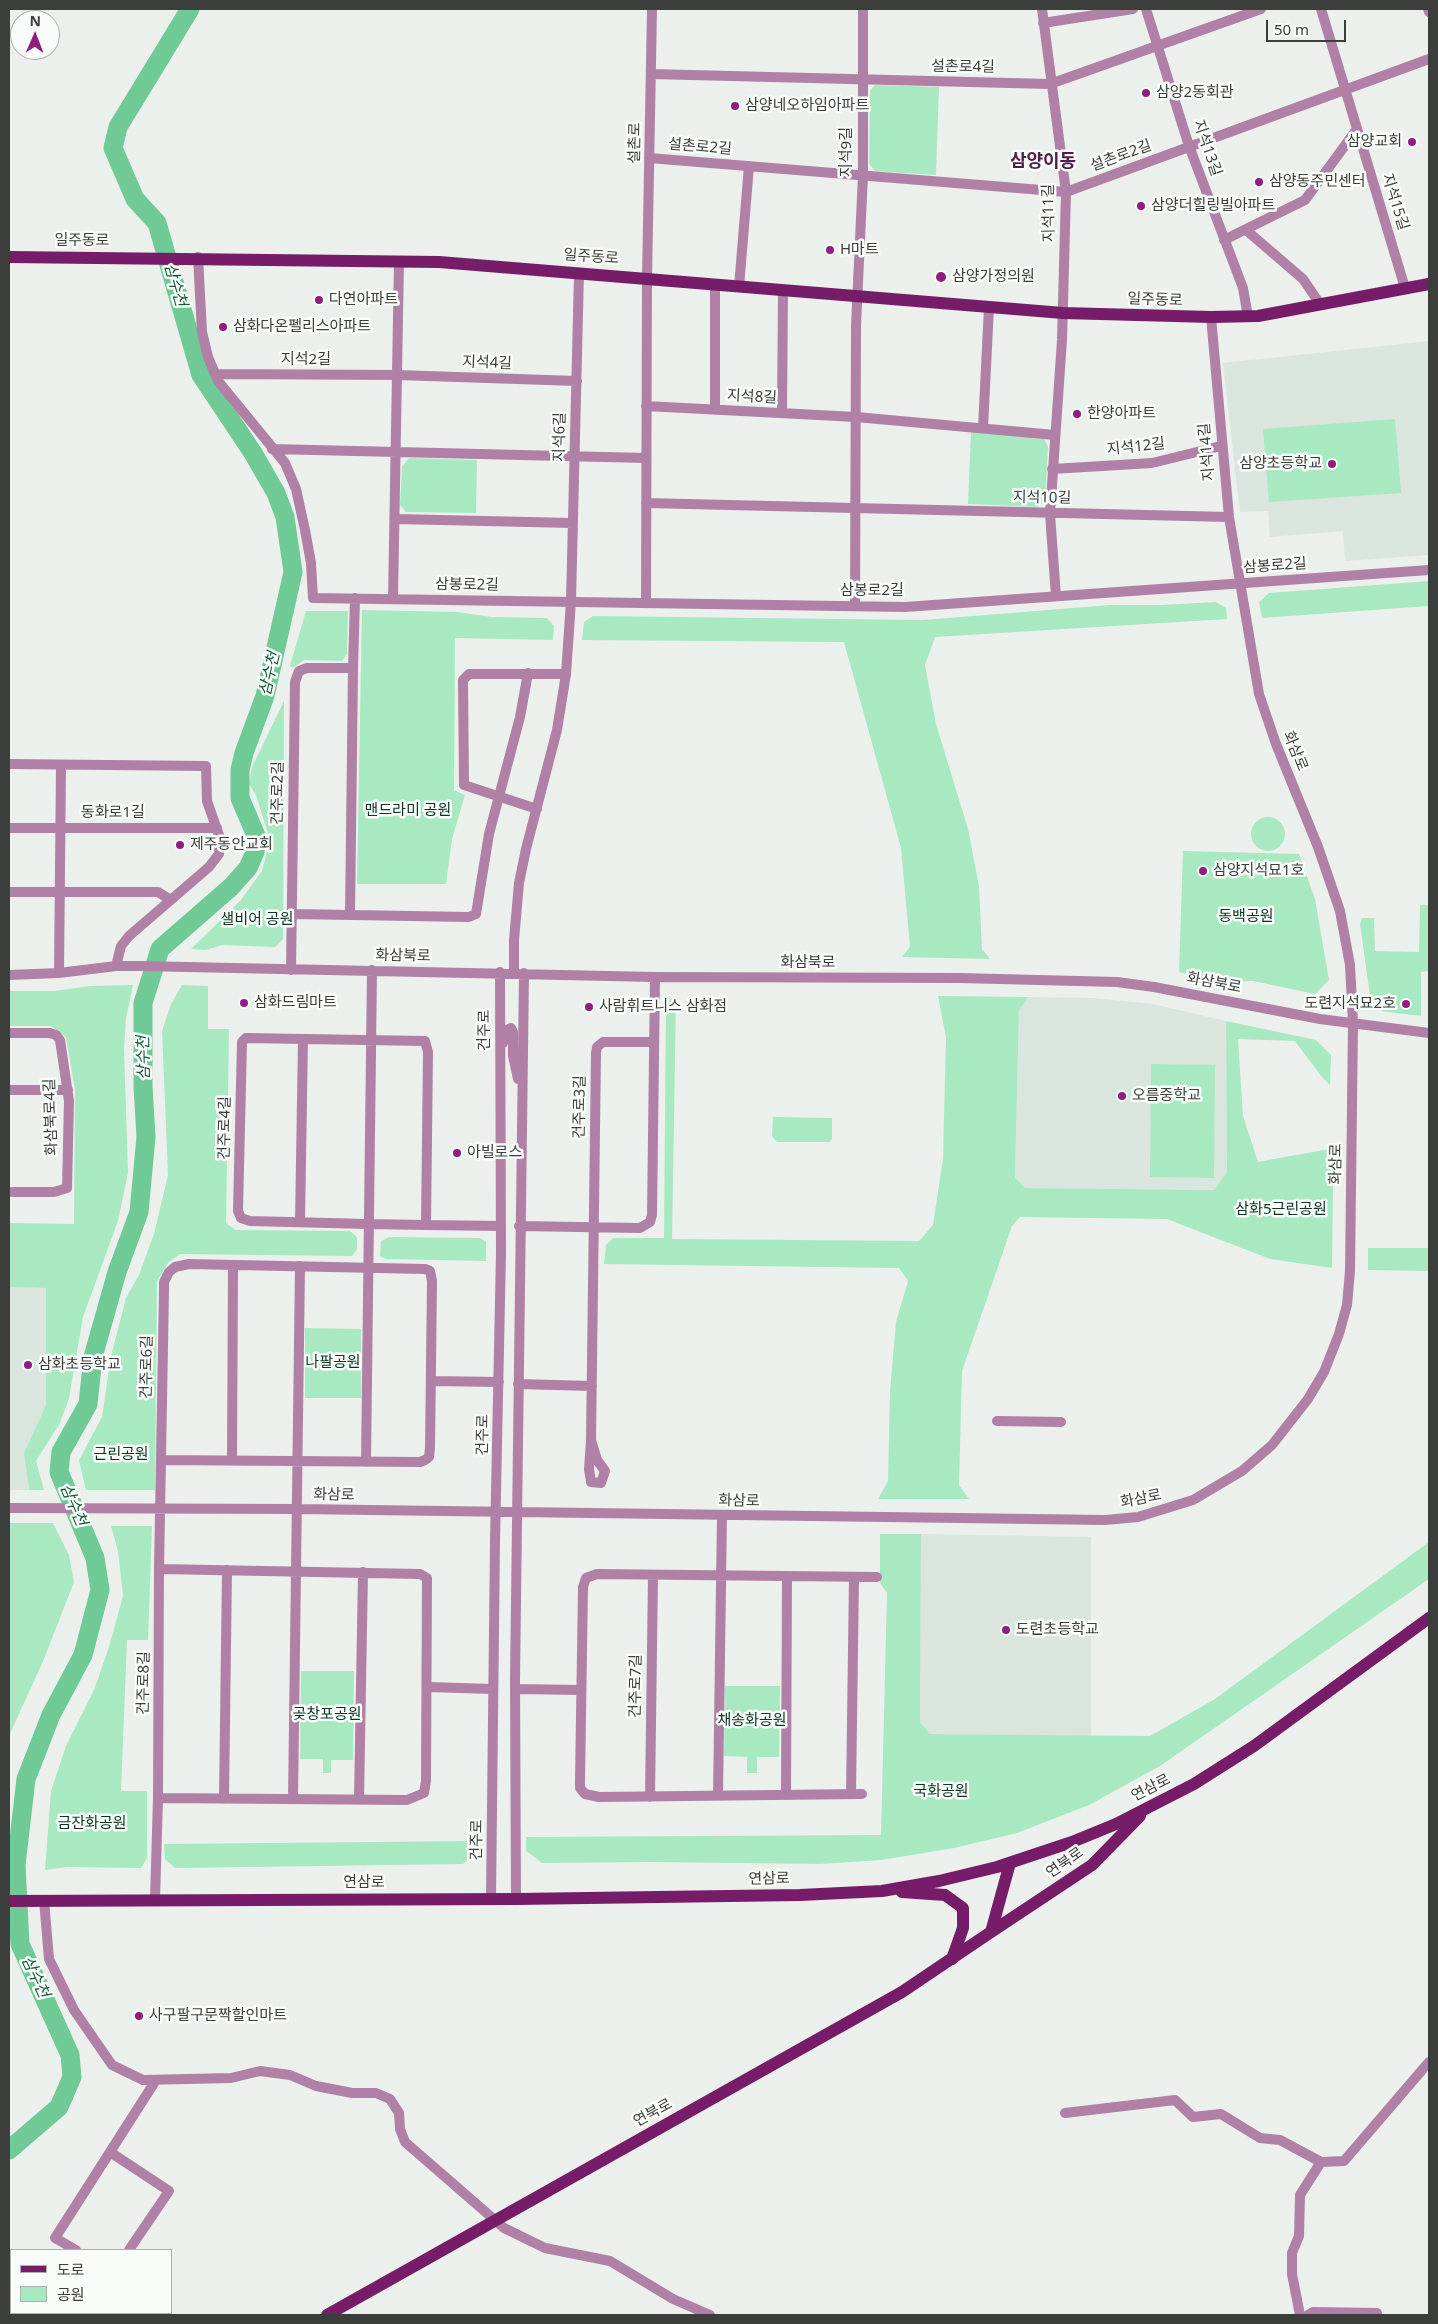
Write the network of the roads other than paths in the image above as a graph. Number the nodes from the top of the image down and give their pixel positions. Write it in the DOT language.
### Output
graph roads {
  1 [pos="652,9"];
  2 [pos="863,9"];
  3 [pos="1042,9"];
  4 [pos="1133,9"];
  5 [pos="1146,9"];
  6 [pos="1321,9"];
  7 [pos="1257,10"];
  8 [pos="1043,23"];
  9 [pos="1157,46"];
  10 [pos="1429,58"];
  11 [pos="651,74"];
  12 [pos="862,80"];
  13 [pos="1050,84"];
  14 [pos="1345,90"];
  15 [pos="1357,129"];
  16 [pos="1189,146"];
  17 [pos="649,158"];
  18 [pos="749,166"];
  19 [pos="862,175"];
  20 [pos="1066,192"];
  21 [pos="1246,230"];
  22 [pos="1224,240"];
  23 [pos="9,257"];
  24 [pos="194,257"];
  25 [pos="399,261"];
  26 [pos="579,273"];
  27 [pos="647,278"];
  28 [pos="715,284"];
  29 [pos="1429,284"];
  30 [pos="739,287"];
  31 [pos="1405,288"];
  32 [pos="783,290"];
  33 [pos="858,296"];
  34 [pos="1320,304"];
  35 [pos="989,307"];
  36 [pos="1063,313"];
  37 [pos="1211,317"];
  38 [pos="1248,317"];
  39 [pos="215,374"];
  40 [pos="397,375"];
  41 [pos="577,381"];
  42 [pos="646,406"];
  43 [pos="715,410"];
  44 [pos="782,413"];
  45 [pos="856,417"];
  46 [pos="983,428"];
  47 [pos="1055,435"];
  48 [pos="1221,446"];
  49 [pos="272,449"];
  50 [pos="396,451"];
  51 [pos="575,455"];
  52 [pos="646,458"];
  53 [pos="1052,469"];
  54 [pos="646,503"];
  55 [pos="854,509"];
  56 [pos="1050,514"];
  57 [pos="1229,517"];
  58 [pos="394,519"];
  59 [pos="573,523"];
  60 [pos="1429,570"];
  61 [pos="1238,584"];
  62 [pos="1056,596"];
  63 [pos="355,598"];
  64 [pos="393,598"];
  65 [pos="572,601"];
  66 [pos="646,603"];
  67 [pos="855,606"];
  68 [pos="353,668"];
  69 [pos="528,673"];
  70 [pos="566,674"];
  71 [pos="9,764"];
  72 [pos="61,765"];
  73 [pos="499,797"];
  74 [pos="537,809"];
  75 [pos="9,828"];
  76 [pos="61,828"];
  77 [pos="217,828"];
  78 [pos="9,892"];
  79 [pos="60,892"];
  80 [pos="170,900"];
  81 [pos="293,914"];
  82 [pos="350,915"];
  83 [pos="116,966"];
  84 [pos="291,970"];
  85 [pos="372,970"];
  86 [pos="500,972"];
  87 [pos="519,973"];
  88 [pos="59,974"];
  89 [pos="9,976"];
  90 [pos="655,977"];
  91 [pos="1354,1023"];
  92 [pos="9,1033"];
  93 [pos="1429,1033"];
  94 [pos="303,1039"];
  95 [pos="372,1039"];
  96 [pos="654,1042"];
  97 [pos="500,1053"];
  98 [pos="9,1090"];
  99 [pos="68,1090"];
  100 [pos="522,1100"];
  101 [pos="9,1192"];
  102 [pos="300,1222"];
  103 [pos="368,1224"];
  104 [pos="426,1225"];
  105 [pos="501,1226"];
  106 [pos="519,1226"];
  107 [pos="594,1227"];
  108 [pos="233,1265"];
  109 [pos="300,1266"];
  110 [pos="368,1268"];
  111 [pos="432,1381"];
  112 [pos="499,1382"];
  113 [pos="518,1384"];
  114 [pos="592,1386"];
  115 [pos="997,1421"];
  116 [pos="1061,1422"];
  117 [pos="591,1440"];
  118 [pos="161,1460"];
  119 [pos="232,1460"];
  120 [pos="297,1461"];
  121 [pos="366,1462"];
  122 [pos="9,1508"];
  123 [pos="160,1509"];
  124 [pos="297,1510"];
  125 [pos="495,1513"];
  126 [pos="517,1513"];
  127 [pos="722,1516"];
  128 [pos="159,1569"];
  129 [pos="227,1570"];
  130 [pos="296,1571"];
  131 [pos="363,1572"];
  132 [pos="653,1575"];
  133 [pos="720,1576"];
  134 [pos="787,1577"];
  135 [pos="854,1577"];
  136 [pos="877,1577"];
  137 [pos="1429,1618"];
  138 [pos="427,1686"];
  139 [pos="493,1689"];
  140 [pos="515,1689"];
  141 [pos="581,1690"];
  142 [pos="786,1794"];
  143 [pos="718,1795"];
  144 [pos="650,1797"];
  145 [pos="158,1798"];
  146 [pos="224,1799"];
  147 [pos="293,1799"];
  148 [pos="359,1799"];
  149 [pos="1148,1808"];
  150 [pos="1010,1863"];
  151 [pos="882,1891"];
  152 [pos="492,1898"];
  153 [pos="516,1899"];
  154 [pos="40,1900"];
  155 [pos="155,1900"];
  156 [pos="9,1901"];
  157 [pos="991,1932"];
  158 [pos="952,1958"];
  159 [pos="1429,2062"];
  160 [pos="156,2080"];
  161 [pos="1065,2114"];
  162 [pos="110,2152"];
  163 [pos="1321,2162"];
  164 [pos="495,2220"];
  165 [pos="74,2249"];
  166 [pos="130,2249"];
  167 [pos="1377,2312"];
  168 [pos="327,2315"];
  169 [pos="710,2315"];
  170 [pos="1300,2315"];
  171 [pos="1308,2315"];
  1 -- 11 [label="street, 설촌로"];
  2 -- 12 [label="street, 지석9길"];
  3 -- 8 [label="street, 지석11길"];
  4 -- 8 [label="street"];
  5 -- 9 [label="street, 지석13길"];
  6 -- 14 [label="street, 지석15길"];
  7 -- 9 [label="street, 설촌로4길"];
  8 -- 13 [label="street, 지석11길"];
  9 -- 13 [label="street, 설촌로4길"];
  9 -- 16 [label="street, 지석13길"];
  10 -- 14 [label="street, 설촌로2길"];
  11 -- 12 [label="street, 설촌로4길"];
  11 -- 17 [label="street, 설촌로"];
  12 -- 13 [label="street, 설촌로4길"];
  12 -- 19 [label="street, 지석9길"];
  13 -- 20 [label="street, 지석11길"];
  14 -- 15 [label="street, 지석15길"];
  14 -- 16 [label="street, 설촌로2길"];
  15 -- 21 [label="street"];
  15 -- 31 [label="street, 지석15길"];
  16 -- 20 [label="street, 설촌로2길"];
  16 -- 22 [label="street, 지석13길"];
  17 -- 18 [label="street, 설촌로2길"];
  17 -- 27 [label="street, 설촌로"];
  18 -- 19 [label="street, 설촌로2길"];
  18 -- 30 [label="street, 설촌로2길"];
  19 -- 20 [label="street, 설촌로2길"];
  19 -- 33 [label="street, 지석9길"];
  20 -- 36 [label="street, 지석11길"];
  21 -- 22 [label="street"];
  21 -- 34 [label="street"];
  22 -- 38 [label="street, 지석13길"];
  23 -- 24 [label="main road, 일주동로"];
  24 -- 25 [label="main road, 일주동로"];
  24 -- 39 [label="street"];
  25 -- 26 [label="main road, 일주동로"];
  25 -- 40 [label="street"];
  26 -- 27 [label="main road, 일주동로"];
  26 -- 41 [label="street, 지석6길"];
  27 -- 28 [label="main road, 일주동로"];
  27 -- 42 [label="street"];
  28 -- 30 [label="main road, 일주동로"];
  28 -- 43 [label="street"];
  29 -- 31 [label="main road, 일주동로"];
  30 -- 32 [label="main road, 일주동로"];
  31 -- 34 [label="main road, 일주동로"];
  32 -- 33 [label="main road, 일주동로"];
  32 -- 44 [label="street"];
  33 -- 35 [label="main road, 일주동로"];
  33 -- 45 [label="street"];
  34 -- 38 [label="main road, 일주동로"];
  35 -- 36 [label="main road, 일주동로"];
  35 -- 46 [label="street"];
  36 -- 37 [label="main road, 일주동로"];
  36 -- 47 [label="street"];
  37 -- 38 [label="main road, 일주동로"];
  37 -- 48 [label="street, 지석14길"];
  39 -- 40 [label="street, 지석2길"];
  39 -- 49 [label="street"];
  40 -- 41 [label="street, 지석4길"];
  40 -- 50 [label="street"];
  41 -- 51 [label="street, 지석6길"];
  42 -- 43 [label="street, 지석8길"];
  42 -- 52 [label="street"];
  43 -- 44 [label="street, 지석8길"];
  44 -- 45 [label="street, 지석8길"];
  45 -- 46 [label="street"];
  45 -- 55 [label="street"];
  46 -- 47 [label="street"];
  47 -- 53 [label="street"];
  48 -- 53 [label="street, 지석12길"];
  48 -- 57 [label="street, 지석14길"];
  49 -- 50 [label="street"];
  49 -- 63 [label="street, 삼봉로2길"];
  50 -- 51 [label="street"];
  50 -- 58 [label="street"];
  51 -- 52 [label="street"];
  51 -- 59 [label="street, 지석6길"];
  52 -- 54 [label="street"];
  53 -- 56 [label="street"];
  54 -- 55 [label="street"];
  54 -- 66 [label="street"];
  55 -- 56 [label="street, 지석10길"];
  55 -- 67 [label="street"];
  56 -- 57 [label="street, 지석10길"];
  56 -- 62 [label="street"];
  57 -- 61 [label="street, 지석14길"];
  58 -- 59 [label="street"];
  58 -- 64 [label="street"];
  59 -- 65 [label="street, 지석6길"];
  60 -- 61 [label="street, 삼봉로2길"];
  61 -- 62 [label="street, 삼봉로2길"];
  61 -- 91 [label="street, 화삼로"];
  62 -- 67 [label="street, 삼봉로2길"];
  63 -- 64 [label="street, 삼봉로2길"];
  63 -- 68 [label="street"];
  64 -- 65 [label="street, 삼봉로2길"];
  65 -- 66 [label="street, 삼봉로2길"];
  65 -- 70 [label="street"];
  66 -- 67 [label="street, 삼봉로2길"];
  68 -- 81 [label="street, 건주로2길"];
  68 -- 82 [label="street"];
  69 -- 70 [label="street"];
  69 -- 73 [label="street"];
  69 -- 73 [label="street"];
  70 -- 74 [label="street"];
  71 -- 72 [label="street"];
  72 -- 76 [label="street"];
  72 -- 77 [label="street"];
  73 -- 74 [label="street"];
  73 -- 82 [label="street"];
  74 -- 87 [label="street"];
  75 -- 76 [label="street, 동화로1길"];
  76 -- 77 [label="street, 동화로1길"];
  76 -- 79 [label="street"];
  77 -- 80 [label="street"];
  78 -- 79 [label="street"];
  79 -- 80 [label="street"];
  79 -- 88 [label="street"];
  80 -- 83 [label="street"];
  81 -- 82 [label="street"];
  81 -- 84 [label="street, 건주로2길"];
  83 -- 84 [label="street, 화삼북로"];
  83 -- 88 [label="street"];
  84 -- 85 [label="street, 화삼북로"];
  85 -- 86 [label="street, 화삼북로"];
  85 -- 95 [label="street"];
  86 -- 87 [label="street, 화삼북로"];
  86 -- 97 [label="street, 건주로"];
  87 -- 90 [label="street, 화삼북로"];
  87 -- 100 [label="street"];
  88 -- 89 [label="street"];
  90 -- 91 [label="street, 화삼북로"];
  90 -- 96 [label="street"];
  91 -- 93 [label="street, 화삼북로"];
  91 -- 127 [label="street, 화삼로"];
  92 -- 99 [label="street, 화삼북로4길"];
  94 -- 95 [label="street, 건주로4길"];
  94 -- 102 [label="street"];
  94 -- 102 [label="street, 건주로4길"];
  95 -- 103 [label="street"];
  95 -- 104 [label="street, 건주로4길"];
  96 -- 107 [label="street"];
  96 -- 107 [label="street, 건주로3길"];
  97 -- 100 [label="street"];
  97 -- 105 [label="street, 건주로"];
  98 -- 99 [label="street"];
  99 -- 101 [label="street, 화삼북로4길"];
  100 -- 106 [label="street"];
  102 -- 103 [label="street, 건주로4길"];
  103 -- 104 [label="street, 건주로4길"];
  103 -- 110 [label="street"];
  104 -- 105 [label="street, 건주로4길"];
  105 -- 112 [label="street, 건주로"];
  106 -- 107 [label="street"];
  106 -- 113 [label="street"];
  107 -- 114 [label="street, 건주로3길"];
  108 -- 109 [label="street, 건주로6길"];
  108 -- 118 [label="street, 건주로6길"];
  108 -- 119 [label="street"];
  109 -- 110 [label="street, 건주로6길"];
  109 -- 120 [label="street"];
  110 -- 111 [label="street, 건주로6길"];
  110 -- 121 [label="street"];
  111 -- 112 [label="street"];
  111 -- 121 [label="street, 건주로6길"];
  112 -- 125 [label="street, 건주로"];
  113 -- 114 [label="street"];
  113 -- 126 [label="street"];
  114 -- 117 [label="street, 건주로3길"];
  115 -- 116 [label="street"];
  118 -- 119 [label="street, 건주로6길"];
  118 -- 123 [label="street, 건주로8길"];
  119 -- 120 [label="street, 건주로6길"];
  120 -- 121 [label="street, 건주로6길"];
  120 -- 124 [label="street"];
  122 -- 123 [label="street, 화삼로"];
  123 -- 124 [label="street, 화삼로"];
  123 -- 128 [label="street, 건주로8길"];
  124 -- 125 [label="street, 화삼로"];
  124 -- 130 [label="street"];
  125 -- 126 [label="street, 화삼로"];
  125 -- 139 [label="street, 건주로"];
  126 -- 127 [label="street, 화삼로"];
  126 -- 140 [label="street"];
  127 -- 133 [label="street"];
  128 -- 129 [label="street"];
  128 -- 145 [label="street, 건주로8길"];
  129 -- 130 [label="street"];
  129 -- 146 [label="street"];
  130 -- 131 [label="street"];
  130 -- 147 [label="street"];
  131 -- 138 [label="street"];
  131 -- 148 [label="street"];
  132 -- 133 [label="street"];
  132 -- 141 [label="street"];
  132 -- 144 [label="street, 건주로7길"];
  133 -- 134 [label="street"];
  133 -- 143 [label="street"];
  134 -- 135 [label="street"];
  134 -- 142 [label="street"];
  135 -- 136 [label="street"];
  135 -- 142 [label="street"];
  137 -- 149 [label="main road, 연삼로"];
  138 -- 139 [label="street"];
  138 -- 148 [label="street"];
  139 -- 152 [label="street, 건주로"];
  140 -- 141 [label="street"];
  140 -- 153 [label="street"];
  141 -- 144 [label="street"];
  142 -- 143 [label="street"];
  143 -- 144 [label="street"];
  145 -- 146 [label="street"];
  145 -- 155 [label="street, 건주로8길"];
  146 -- 147 [label="street"];
  147 -- 148 [label="street"];
  149 -- 150 [label="main road, 연삼로"];
  149 -- 157 [label="main road, 연북로"];
  150 -- 151 [label="main road, 연삼로"];
  150 -- 157 [label="main road"];
  151 -- 153 [label="main road, 연삼로"];
  151 -- 158 [label="main road"];
  152 -- 153 [label="main road, 연삼로"];
  152 -- 155 [label="main road, 연삼로"];
  154 -- 155 [label="main road, 연삼로"];
  154 -- 156 [label="main road, 연삼로"];
  154 -- 160 [label="street"];
  157 -- 158 [label="main road, 연북로"];
  158 -- 164 [label="main road, 연북로"];
  159 -- 163 [label="street"];
  160 -- 162 [label="street"];
  160 -- 164 [label="street"];
  161 -- 163 [label="street"];
  162 -- 165 [label="street"];
  162 -- 166 [label="street"];
  163 -- 170 [label="street"];
  164 -- 168 [label="main road, 연북로"];
  164 -- 169 [label="street"];
  167 -- 171 [label="street"];
}
